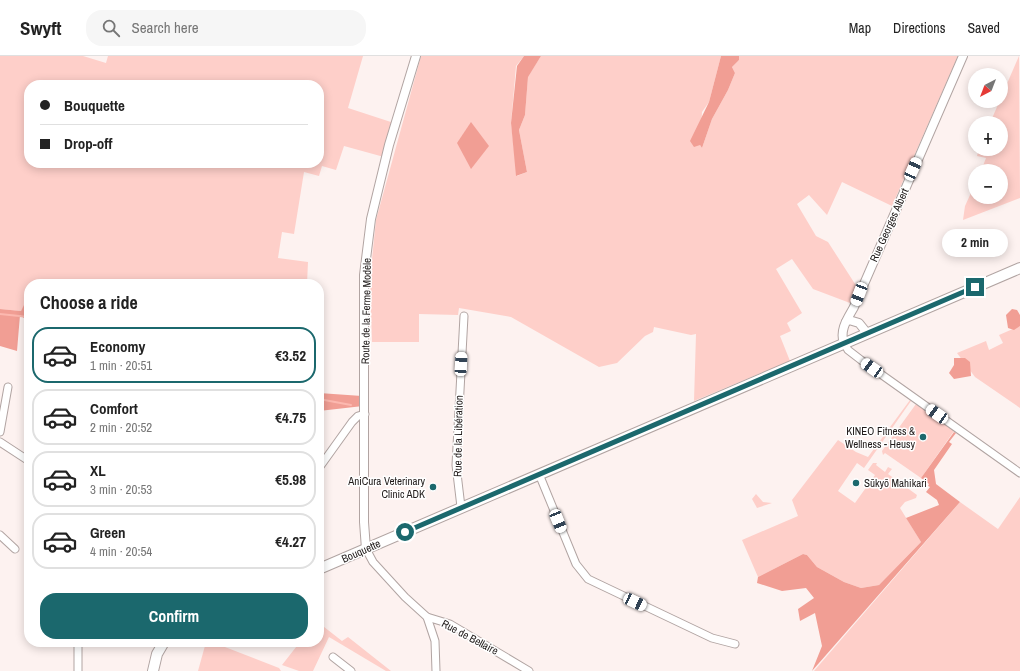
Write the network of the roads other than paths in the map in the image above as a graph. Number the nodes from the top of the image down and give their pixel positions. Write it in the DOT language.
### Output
graph roads {
  1 [pos="416,56"];
  2 [pos="963,56"];
  3 [pos="1020,268"];
  4 [pos="854,307"];
  5 [pos="464,316"];
  6 [pos="856,320"];
  7 [pos="846,322"];
  8 [pos="867,333"];
  9 [pos="844,343"];
  10 [pos="8,387"];
  11 [pos="365,414"];
  12 [pos="0,432"];
  13 [pos="0,442"];
  14 [pos="24,458"];
  15 [pos="324,461"];
  16 [pos="1020,473"];
  17 [pos="539,474"];
  18 [pos="461,507"];
  19 [pos="0,535"];
  20 [pos="15,549"];
  21 [pos="366,549"];
  22 [pos="324,567"];
  23 [pos="427,617"];
  24 [pos="735,644"];
  25 [pos="78,647"];
  26 [pos="161,647"];
  27 [pos="333,657"];
  28 [pos="78,671"];
  29 [pos="153,671"];
  30 [pos="351,671"];
  31 [pos="436,671"];
  32 [pos="530,671"];
  1 -- 11 [label="street, Route de la Ferme Modèle"];
  2 -- 4 [label="street, Rue Georges Albert"];
  3 -- 8 [label="main road, Bouquette"];
  4 -- 6 [label="street"];
  4 -- 7 [label="street, Rue Georges Albert"];
  5 -- 18 [label="street, Rue de la Libération"];
  6 -- 7 [label="street"];
  6 -- 8 [label="street"];
  7 -- 9 [label="street, Rue Georges Albert"];
  8 -- 9 [label="main road, Bouquette"];
  9 -- 16 [label="street"];
  9 -- 17 [label="main road, Bouquette"];
  10 -- 12 [label="street"];
  11 -- 15 [label="street"];
  11 -- 21 [label="street, Route de la Ferme Modèle"];
  13 -- 14 [label="street"];
  17 -- 18 [label="main road, Bouquette"];
  17 -- 24 [label="street"];
  18 -- 21 [label="main road, Bouquette"];
  19 -- 20 [label="street"];
  21 -- 22 [label="main road, Bouquette"];
  21 -- 23 [label="street, Rue de Bellaire"];
  23 -- 31 [label="street"];
  23 -- 32 [label="street, Rue de Bellaire"];
  25 -- 28 [label="street"];
  26 -- 29 [label="main road"];
  27 -- 30 [label="street"];
}
